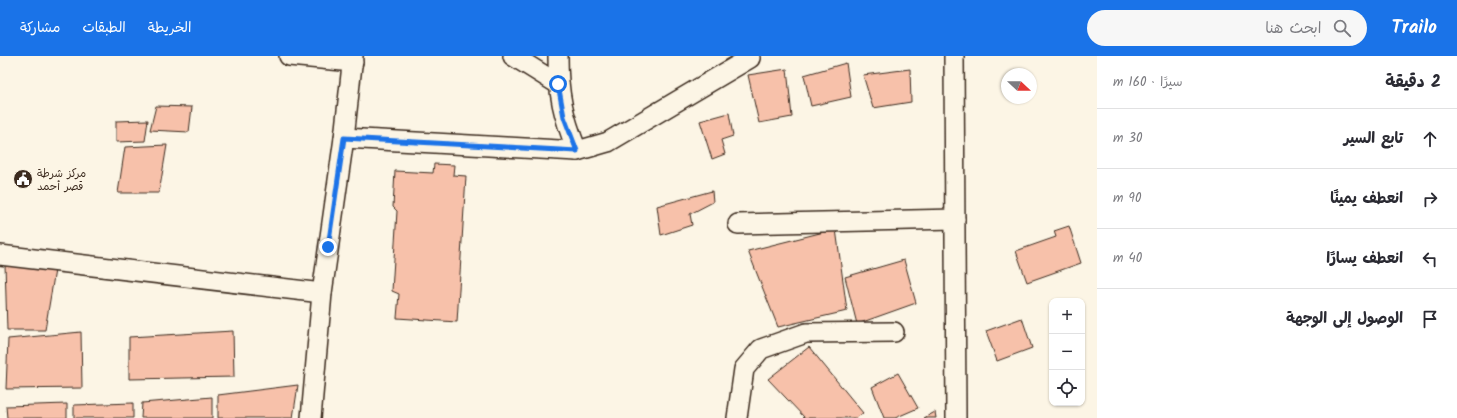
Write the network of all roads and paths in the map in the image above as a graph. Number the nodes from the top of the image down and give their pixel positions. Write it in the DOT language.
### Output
graph roads {
  1 [pos="289,56"];
  2 [pos="513,56"];
  3 [pos="558,56"];
  4 [pos="954,56"];
  5 [pos="750,58"];
  6 [pos="353,59"];
  7 [pos="558,84"];
  8 [pos="344,138"];
  9 [pos="577,151"];
  10 [pos="955,219"];
  11 [pos="738,224"];
  12 [pos="0,255"];
  13 [pos="322,293"];
  14 [pos="894,332"];
  15 [pos="311,418"];
  16 [pos="737,418"];
  17 [pos="956,418"];
  1 -- 6 [label="street"];
  2 -- 7 [label="street"];
  3 -- 7 [label="street"];
  4 -- 10 [label="street"];
  5 -- 9 [label="street"];
  6 -- 8 [label="street"];
  7 -- 9 [label="street"];
  8 -- 9 [label="street"];
  8 -- 13 [label="street"];
  10 -- 11 [label="street"];
  10 -- 17 [label="street"];
  12 -- 13 [label="street"];
  13 -- 15 [label="street"];
  14 -- 16 [label="street"];
}
